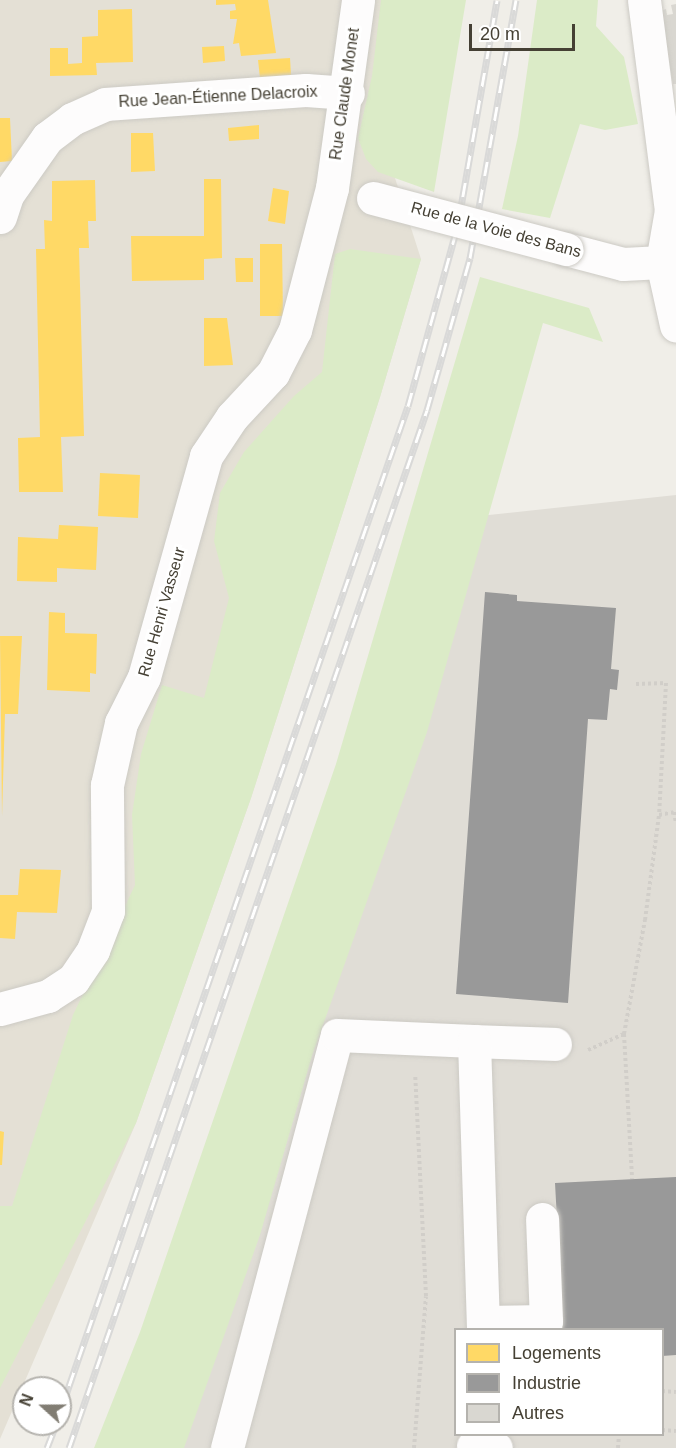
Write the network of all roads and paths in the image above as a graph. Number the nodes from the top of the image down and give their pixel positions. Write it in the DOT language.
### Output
graph roads {
  1 [pos="358,0"];
  2 [pos="644,0"];
  3 [pos="348,93"];
  4 [pos="332,188"];
  5 [pos="0,217"];
  6 [pos="662,262"];
  7 [pos="676,325"];
  8 [pos="636,684"];
  9 [pos="659,815"];
  10 [pos="0,1009"];
  11 [pos="624,1034"];
  12 [pos="474,1041"];
  13 [pos="555,1044"];
  14 [pos="632,1179"];
  15 [pos="542,1219"];
  16 [pos="483,1326"];
  17 [pos="227,1448"];
  1 -- 3 [label="street, Rue Claude Monet"];
  2 -- 6 [label="street"];
  3 -- 4 [label="street, Rue Claude Monet"];
  3 -- 5 [label="street, Rue Jean-Étienne Delacroix"];
  4 -- 6 [label="street, Rue de la Voie des Bans, bridge"];
  4 -- 10 [label="street, Rue Henri Vasseur"];
  6 -- 7 [label="street"];
  8 -- 9 [label="path"];
  11 -- 14 [label="path"];
  12 -- 13 [label="street"];
  12 -- 16 [label="street"];
  12 -- 17 [label="street"];
  15 -- 16 [label="street"];
}
